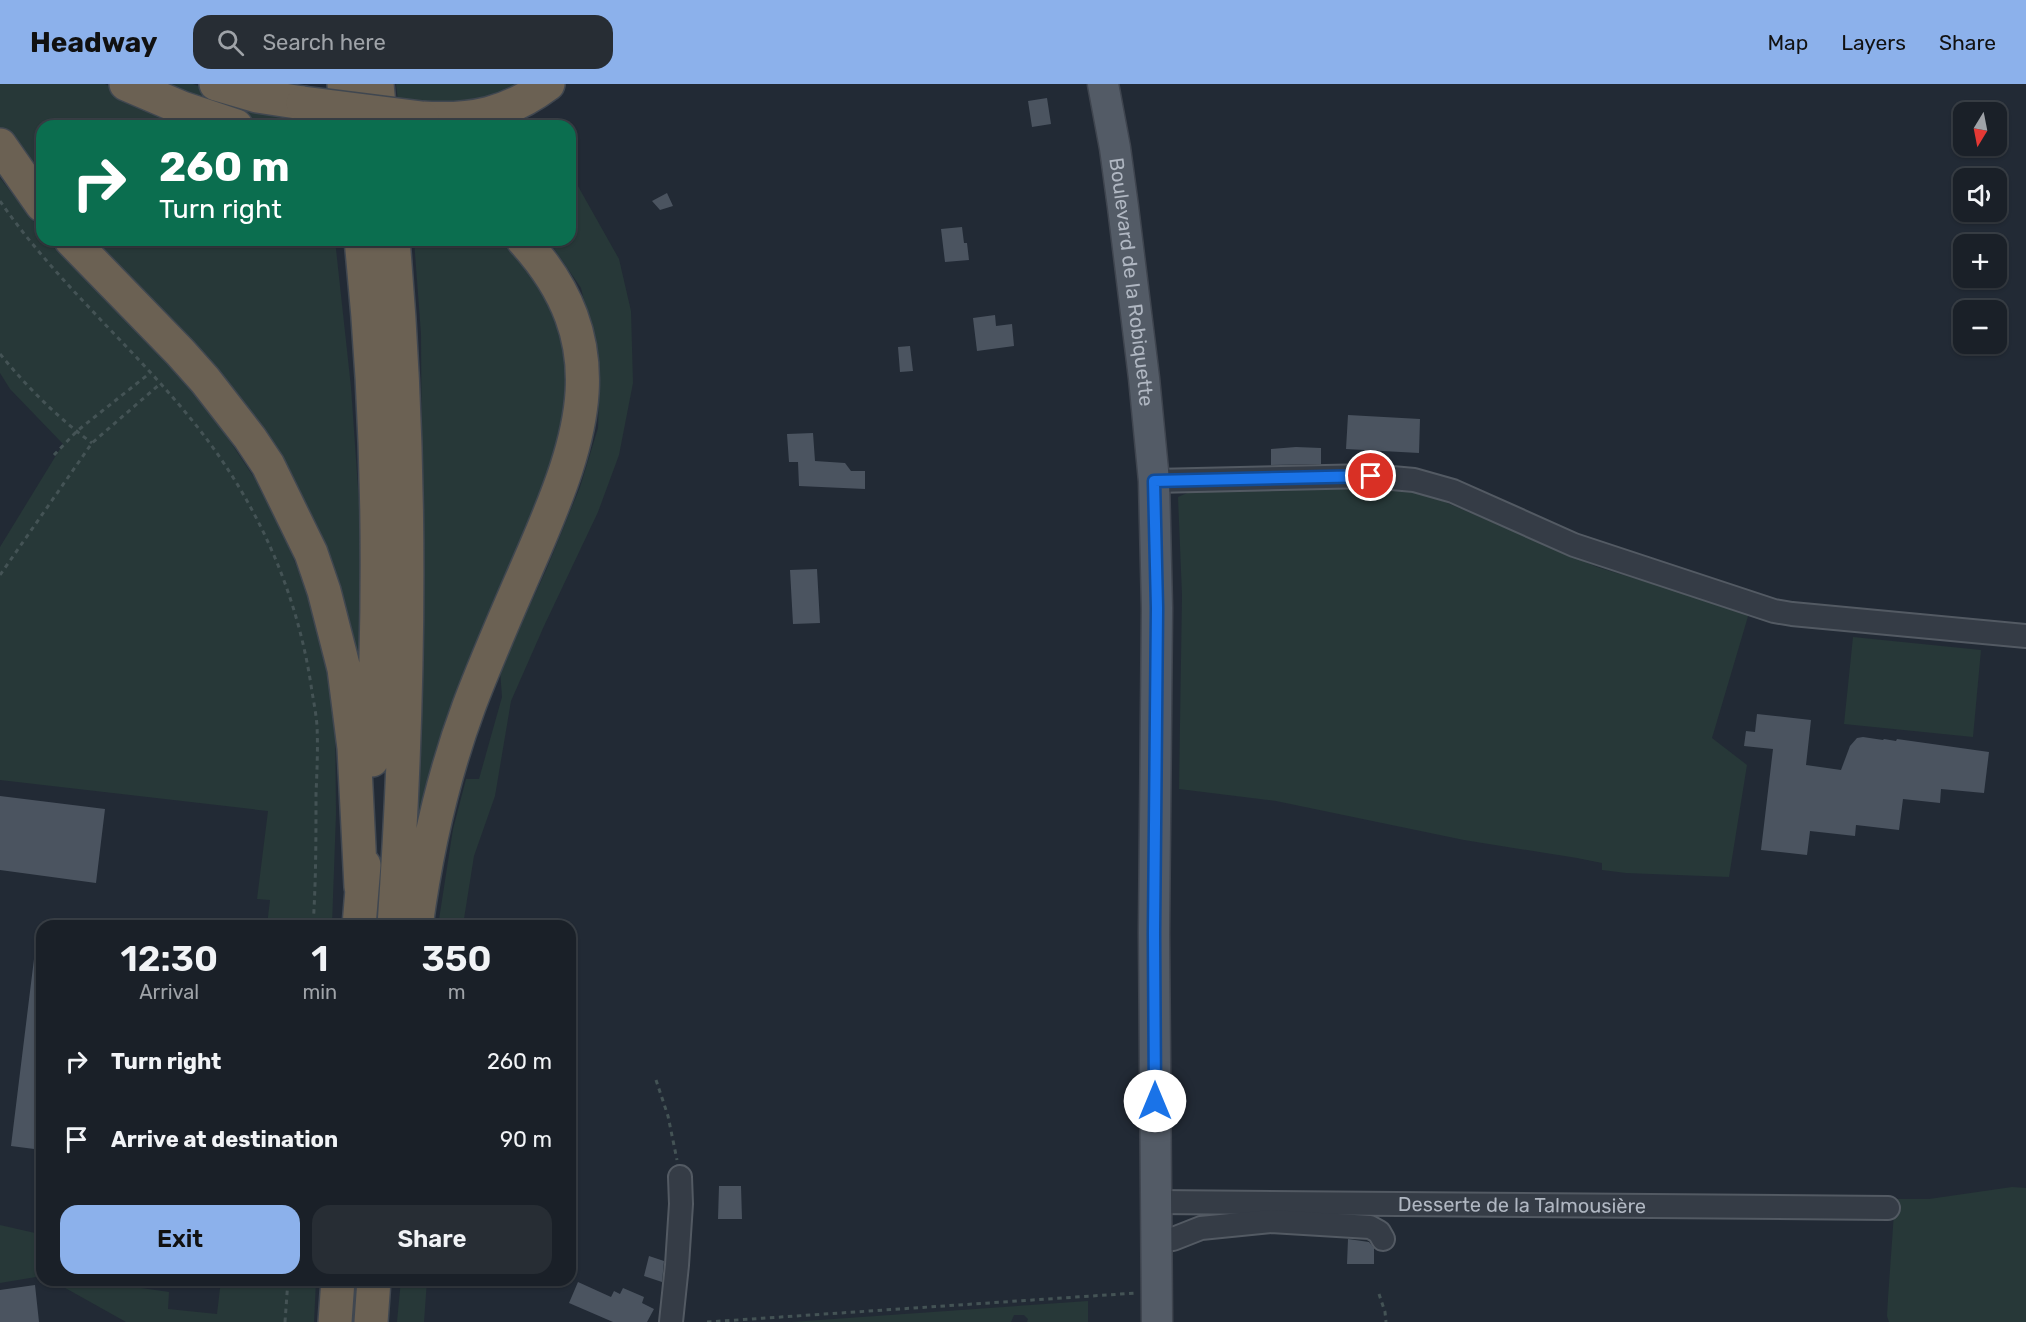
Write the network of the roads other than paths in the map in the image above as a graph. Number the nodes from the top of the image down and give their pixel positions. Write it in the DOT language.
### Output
graph roads {
  1 [pos="126,84"];
  2 [pos="216,84"];
  3 [pos="331,84"];
  4 [pos="344,84"];
  5 [pos="549,84"];
  6 [pos="1103,84"];
  7 [pos="377,87"];
  8 [pos="219,120"];
  9 [pos="335,120"];
  10 [pos="347,120"];
  11 [pos="380,120"];
  12 [pos="0,145"];
  13 [pos="36,196"];
  14 [pos="77,246"];
  15 [pos="349,246"];
  16 [pos="361,246"];
  17 [pos="393,246"];
  18 [pos="529,246"];
  19 [pos="375,460"];
  20 [pos="1154,481"];
  21 [pos="2026,636"];
  22 [pos="361,887"];
  23 [pos="359,920"];
  24 [pos="394,920"];
  25 [pos="417,920"];
  26 [pos="680,1177"];
  27 [pos="1156,1202"];
  28 [pos="1888,1208"];
  29 [pos="1383,1239"];
  30 [pos="1156,1240"];
  31 [pos="338,1286"];
  32 [pos="374,1286"];
  33 [pos="335,1322"];
  34 [pos="371,1322"];
  35 [pos="670,1322"];
  36 [pos="1157,1322"];
  1 -- 8 [label="highway"];
  2 -- 5 [label="highway, bridge"];
  3 -- 9 [label="highway"];
  4 -- 10 [label="highway"];
  6 -- 20 [label="main road, Boulevard de la Robiquette"];
  7 -- 11 [label="highway"];
  12 -- 13 [label="highway"];
  14 -- 22 [label="highway"];
  15 -- 19 [label="highway"];
  16 -- 19 [label="highway"];
  17 -- 24 [label="highway"];
  18 -- 25 [label="highway"];
  19 -- 22 [label="highway"];
  20 -- 21 [label="street"];
  20 -- 27 [label="main road, Boulevard de la Robiquette"];
  22 -- 23 [label="highway"];
  26 -- 35 [label="street"];
  27 -- 28 [label="street, Desserte de la Talmousière"];
  27 -- 30 [label="main road, Boulevard de la Robiquette"];
  29 -- 30 [label="street"];
  30 -- 36 [label="main road, Boulevard de la Robiquette"];
  31 -- 33 [label="highway"];
  32 -- 34 [label="highway"];
}
